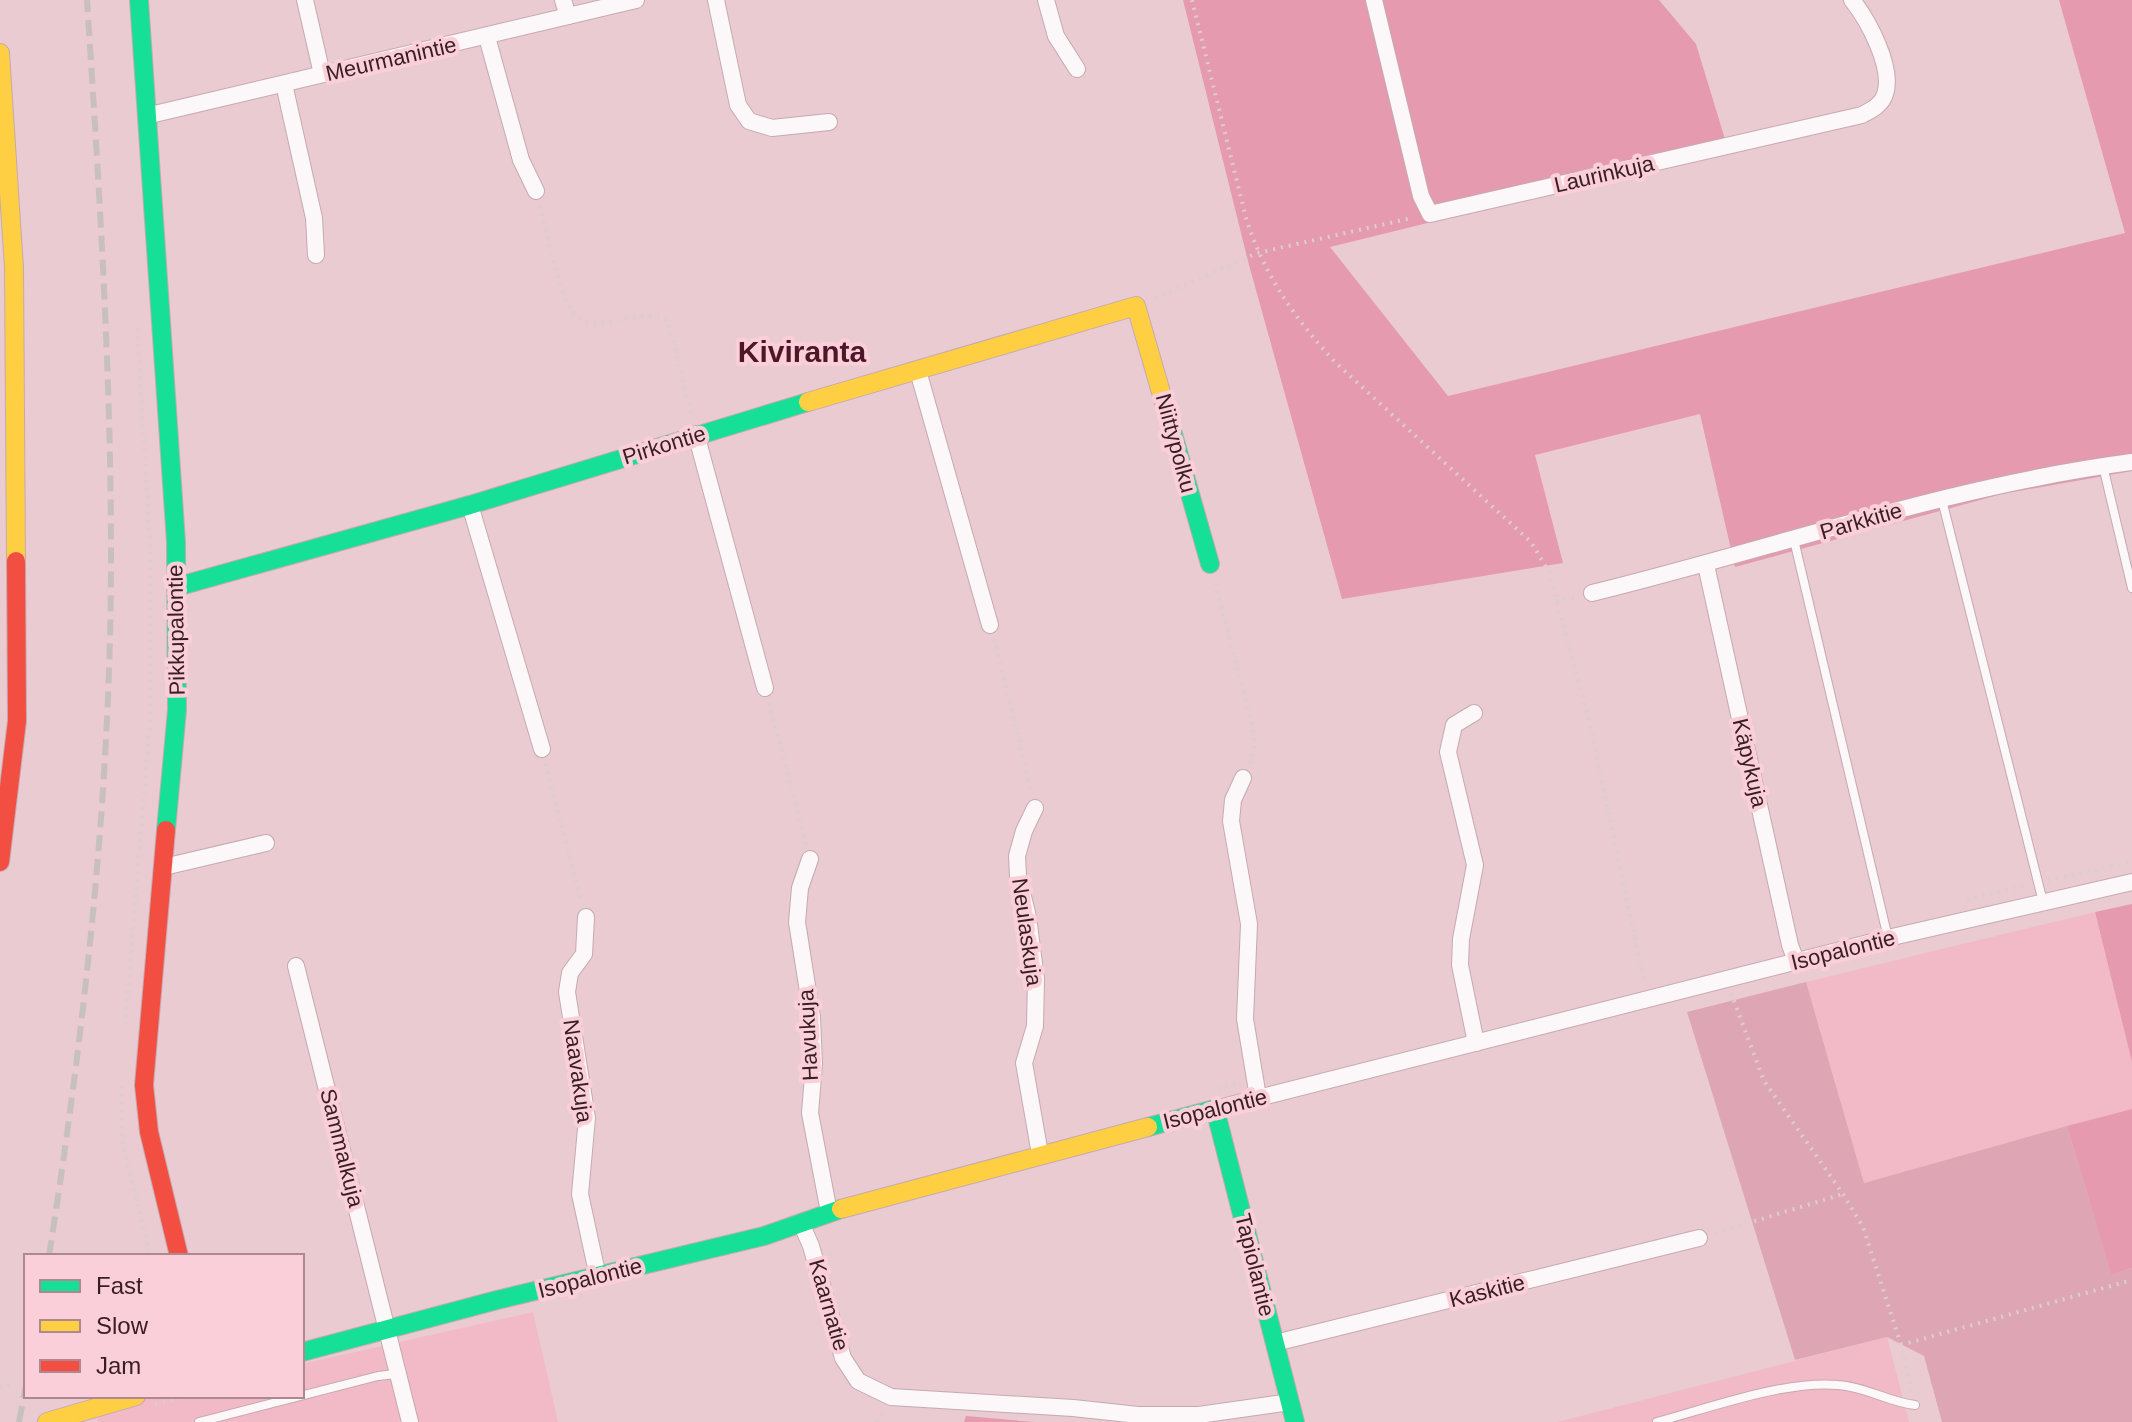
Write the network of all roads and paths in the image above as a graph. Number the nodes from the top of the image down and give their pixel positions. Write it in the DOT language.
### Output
graph roads {
  1 [pos="139,0"];
  2 [pos="305,0"];
  3 [pos="636,0"];
  4 [pos="716,0"];
  5 [pos="1046,0"];
  6 [pos="1192,0"];
  7 [pos="1374,0"];
  8 [pos="1852,0"];
  9 [pos="566,8"];
  10 [pos="487,37"];
  11 [pos="0,53"];
  12 [pos="1077,69"];
  13 [pos="322,74"];
  14 [pos="284,84"];
  15 [pos="146,116"];
  16 [pos="829,122"];
  17 [pos="536,191"];
  18 [pos="1430,214"];
  19 [pos="1257,253"];
  20 [pos="316,255"];
  21 [pos="136,309"];
  22 [pos="1140,314"];
  23 [pos="918,371"];
  24 [pos="696,434"];
  25 [pos="2132,462"];
  26 [pos="2103,466"];
  27 [pos="1942,500"];
  28 [pos="470,505"];
  29 [pos="1794,540"];
  30 [pos="1210,564"];
  31 [pos="1706,565"];
  32 [pos="176,587"];
  33 [pos="2132,588"];
  34 [pos="1592,593"];
  35 [pos="990,625"];
  36 [pos="765,688"];
  37 [pos="1474,713"];
  38 [pos="542,749"];
  39 [pos="1243,778"];
  40 [pos="1035,808"];
  41 [pos="266,843"];
  42 [pos="810,859"];
  43 [pos="0,862"];
  44 [pos="164,867"];
  45 [pos="2132,882"];
  46 [pos="2043,903"];
  47 [pos="586,917"];
  48 [pos="1888,938"];
  49 [pos="1796,961"];
  50 [pos="296,966"];
  51 [pos="1727,980"];
  52 [pos="1648,1000"];
  53 [pos="125,1031"];
  54 [pos="1476,1043"];
  55 [pos="122,1079"];
  56 [pos="1258,1097"];
  57 [pos="1215,1109"];
  58 [pos="1040,1154"];
  59 [pos="1843,1194"];
  60 [pos="829,1212"];
  61 [pos="801,1223"];
  62 [pos="1699,1238"];
  63 [pos="150,1254"];
  64 [pos="179,1254"];
  65 [pos="598,1277"];
  66 [pos="2132,1280"];
  67 [pos="387,1331"];
  68 [pos="1275,1343"];
  69 [pos="1901,1345"];
  70 [pos="304,1352"];
  71 [pos="396,1374"];
  72 [pos="16,1384"];
  73 [pos="0,1387"];
  74 [pos="304,1392"];
  75 [pos="131,1398"];
  76 [pos="269,1400"];
  77 [pos="1290,1402"];
  78 [pos="1915,1405"];
  79 [pos="82,1418"];
  80 [pos="47,1422"];
  81 [pos="199,1422"];
  82 [pos="410,1422"];
  83 [pos="1295,1422"];
  84 [pos="1657,1422"];
  1 -- 15 [label="main road, Pikkupalontie"];
  2 -- 13 [label="street"];
  3 -- 9 [label="street, Meurmanintie"];
  4 -- 16 [label="street"];
  5 -- 12 [label="street"];
  6 -- 19 [label="path"];
  7 -- 18 [label="street"];
  8 -- 18 [label="street, Laurinkuja"];
  9 -- 10 [label="street, Meurmanintie"];
  10 -- 13 [label="street, Meurmanintie"];
  10 -- 17 [label="street"];
  11 -- 43 [label="main road"];
  13 -- 14 [label="street, Meurmanintie"];
  14 -- 15 [label="street, Meurmanintie"];
  14 -- 20 [label="street"];
  15 -- 32 [label="main road, Pikkupalontie"];
  17 -- 24 [label="path"];
  18 -- 19 [label="path"];
  19 -- 22 [label="path"];
  19 -- 52 [label="path"];
  21 -- 53 [label="path"];
  22 -- 23 [label="main road, Pirkontie"];
  22 -- 30 [label="main road, Niittypolku"];
  23 -- 24 [label="main road, Pirkontie"];
  23 -- 35 [label="street"];
  24 -- 28 [label="main road, Pirkontie"];
  24 -- 36 [label="street"];
  25 -- 26 [label="street, Parkkitie"];
  26 -- 27 [label="street, Parkkitie"];
  26 -- 33 [label="lane"];
  27 -- 29 [label="street, Parkkitie"];
  27 -- 46 [label="lane"];
  28 -- 32 [label="main road, Pirkontie"];
  28 -- 38 [label="street"];
  29 -- 31 [label="street, Parkkitie"];
  29 -- 48 [label="lane"];
  30 -- 39 [label="path"];
  31 -- 34 [label="street, Parkkitie"];
  31 -- 49 [label="street, Käpykuja"];
  32 -- 44 [label="main road, Pikkupalontie"];
  35 -- 40 [label="path"];
  36 -- 42 [label="path"];
  37 -- 54 [label="street"];
  38 -- 47 [label="path"];
  39 -- 56 [label="street"];
  40 -- 58 [label="street, Neulaskuja"];
  41 -- 44 [label="street"];
  42 -- 60 [label="street, Havukuja"];
  44 -- 64 [label="main road, Pikkupalontie"];
  45 -- 46 [label="street, Isopalontie"];
  46 -- 48 [label="street, Isopalontie"];
  47 -- 65 [label="street, Naavakuja"];
  48 -- 49 [label="street, Isopalontie"];
  49 -- 51 [label="street, Isopalontie"];
  50 -- 67 [label="street, Sammalkuja"];
  51 -- 52 [label="street, Isopalontie"];
  51 -- 59 [label="path"];
  52 -- 54 [label="street, Isopalontie"];
  54 -- 56 [label="street, Isopalontie"];
  55 -- 63 [label="path"];
  56 -- 57 [label="street, Isopalontie"];
  57 -- 58 [label="main road, Isopalontie"];
  57 -- 68 [label="main road, Tapiolantie"];
  58 -- 60 [label="main road, Isopalontie"];
  59 -- 62 [label="path"];
  59 -- 69 [label="path"];
  60 -- 61 [label="main road, Isopalontie"];
  61 -- 65 [label="main road, Isopalontie"];
  61 -- 77 [label="street, Kaarnatie"];
  62 -- 68 [label="street, Kaskitie"];
  65 -- 67 [label="main road, Isopalontie"];
  66 -- 69 [label="path"];
  67 -- 70 [label="main road, Isopalontie"];
  67 -- 71 [label="street, Sammalkuja"];
  68 -- 77 [label="main road, Tapiolantie"];
  69 -- 78 [label="path"];
  71 -- 74 [label="lane"];
  71 -- 82 [label="street, Sammalkuja"];
  72 -- 73 [label="path"];
  75 -- 79 [label="main road"];
  76 -- 81 [label="lane"];
  77 -- 83 [label="main road, Tapiolantie"];
  78 -- 84 [label="lane"];
  79 -- 80 [label="main road"];
}
